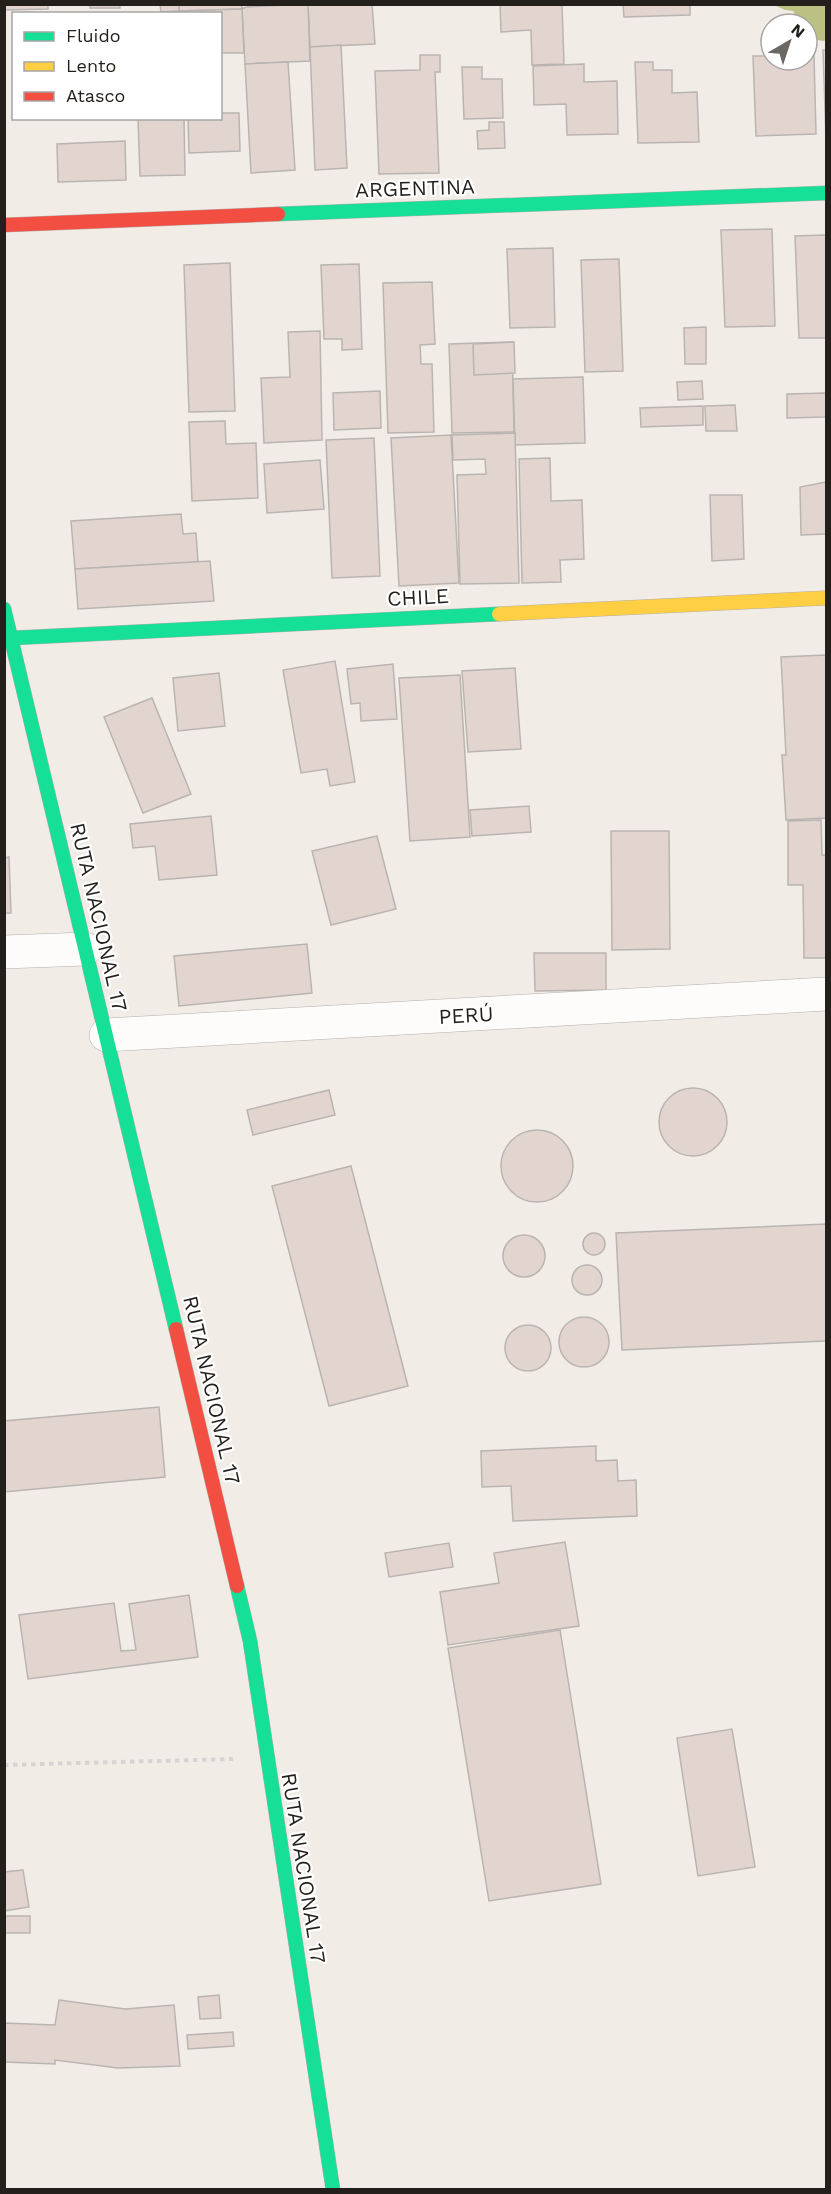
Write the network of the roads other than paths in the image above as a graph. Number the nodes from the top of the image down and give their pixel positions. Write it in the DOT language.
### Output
graph roads {
  1 [pos="826,193"];
  2 [pos="4,225"];
  3 [pos="826,598"];
  4 [pos="4,609"];
  5 [pos="12,638"];
  6 [pos="85,949"];
  7 [pos="4,952"];
  8 [pos="826,994"];
  9 [pos="106,1035"];
  10 [pos="333,2190"];
  1 -- 2 [label="street, ARGENTINA"];
  3 -- 5 [label="street, CHILE"];
  4 -- 5 [label="street, RUTA NACIONAL 17"];
  5 -- 6 [label="street, RUTA NACIONAL 17"];
  6 -- 7 [label="street"];
  6 -- 9 [label="street, RUTA NACIONAL 17"];
  8 -- 9 [label="street, PERÚ"];
  9 -- 10 [label="street, RUTA NACIONAL 17"];
}
